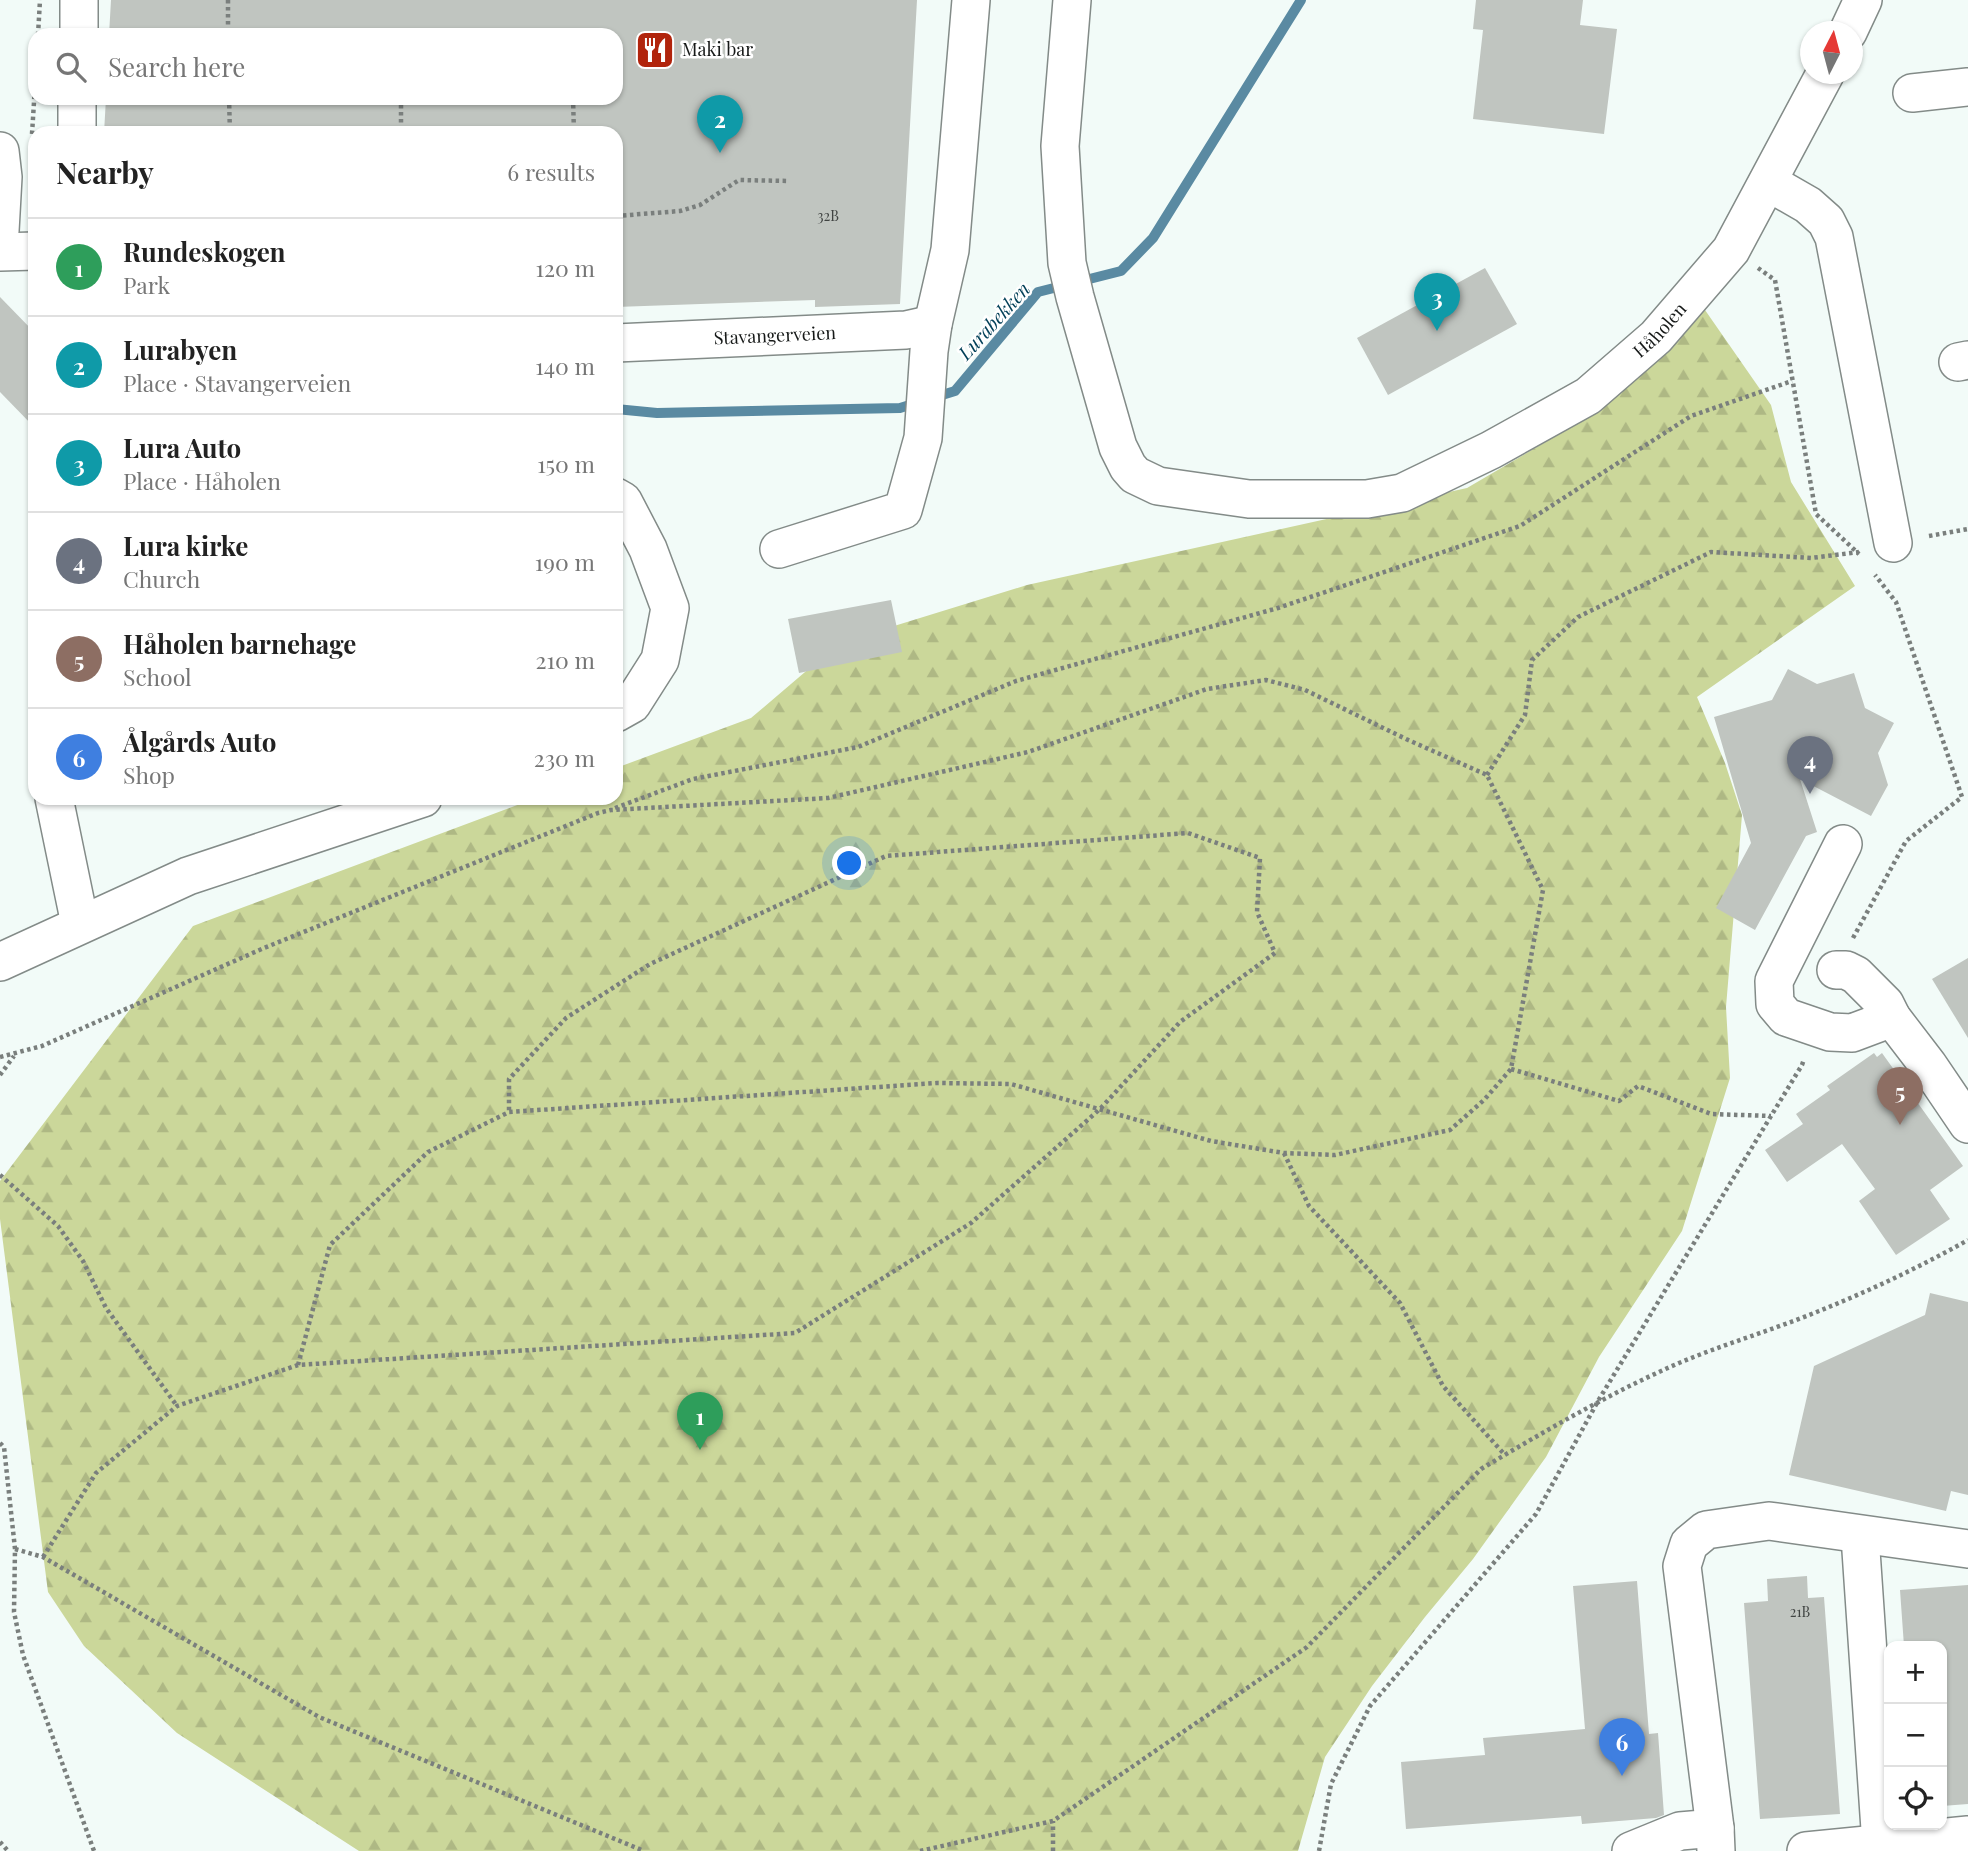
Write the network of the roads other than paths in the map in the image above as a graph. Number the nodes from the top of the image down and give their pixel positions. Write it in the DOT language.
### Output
graph roads {
  1 [pos="79,0"];
  2 [pos="971,0"];
  3 [pos="1072,0"];
  4 [pos="79,28"];
  5 [pos="1820,84"];
  6 [pos="1968,88"];
  7 [pos="1912,93"];
  8 [pos="78,105"];
  9 [pos="77,126"];
  10 [pos="0,151"];
  11 [pos="1768,181"];
  12 [pos="0,231"];
  13 [pos="0,251"];
  14 [pos="28,251"];
  15 [pos="931,338"];
  16 [pos="623,343"];
  17 [pos="623,501"];
  18 [pos="779,550"];
  19 [pos="1879,552"];
  20 [pos="623,709"];
  21 [pos="55,805"];
  22 [pos="402,805"];
  23 [pos="1843,844"];
  24 [pos="80,924"];
  25 [pos="0,962"];
  26 [pos="1836,970"];
  27 [pos="1892,1018"];
  28 [pos="1968,1124"];
  29 [pos="1860,1535"];
  30 [pos="1968,1549"];
  31 [pos="1968,1835"];
  32 [pos="1716,1839"];
  33 [pos="1881,1844"];
  34 [pos="1631,1851"];
  35 [pos="1806,1851"];
  1 -- 4 [label="street"];
  2 -- 15 [label="street"];
  3 -- 11 [label="street, Håholen"];
  5 -- 11 [label="street, Håholen"];
  6 -- 7 [label="street"];
  8 -- 9 [label="street"];
  10 -- 12 [label="street"];
  11 -- 19 [label="street"];
  13 -- 14 [label="street"];
  15 -- 16 [label="street, Stavangerveien"];
  15 -- 18 [label="street"];
  17 -- 20 [label="street"];
  21 -- 24 [label="street"];
  22 -- 24 [label="street"];
  23 -- 27 [label="street"];
  24 -- 25 [label="street"];
  26 -- 27 [label="street"];
  27 -- 28 [label="street"];
  29 -- 30 [label="street"];
  29 -- 32 [label="street"];
  29 -- 33 [label="street"];
  31 -- 33 [label="street"];
  32 -- 34 [label="street"];
  33 -- 35 [label="street"];
}
